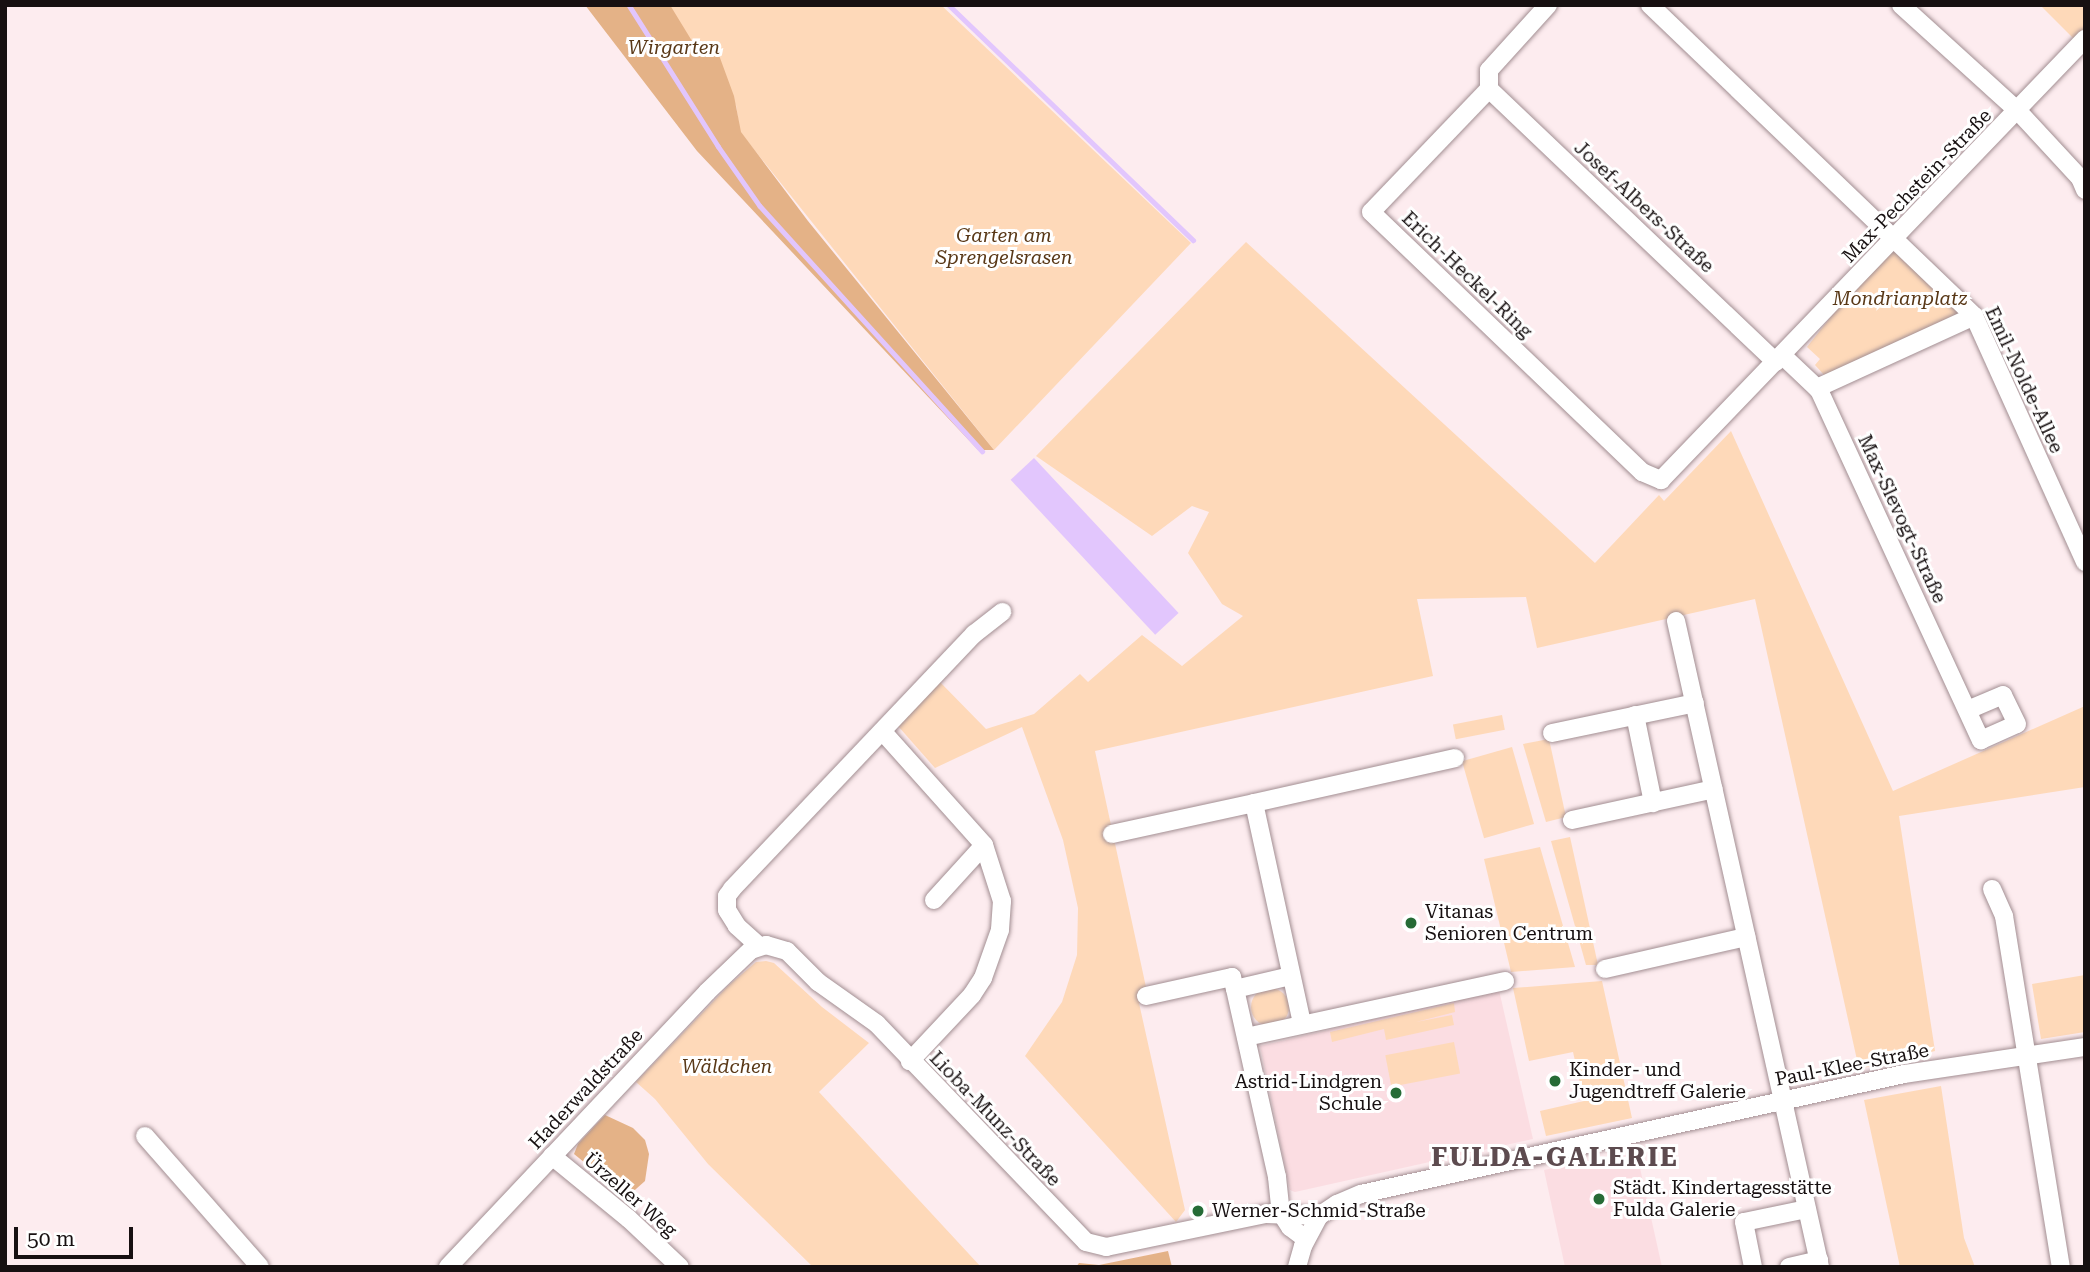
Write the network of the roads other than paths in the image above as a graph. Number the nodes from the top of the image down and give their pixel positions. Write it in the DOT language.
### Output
graph roads {
  1 [pos="1548,5"];
  2 [pos="1650,5"];
  3 [pos="1900,5"];
  4 [pos="2085,39"];
  5 [pos="1488,85"];
  6 [pos="2018,111"];
  7 [pos="2085,190"];
  8 [pos="1894,237"];
  9 [pos="1974,316"];
  10 [pos="1779,359"];
  11 [pos="1817,388"];
  12 [pos="1661,480"];
  13 [pos="2085,562"];
  14 [pos="1002,612"];
  15 [pos="1676,621"];
  16 [pos="1695,703"];
  17 [pos="1968,710"];
  18 [pos="1635,715"];
  19 [pos="883,732"];
  20 [pos="1552,733"];
  21 [pos="1455,758"];
  22 [pos="1714,789"];
  23 [pos="1254,803"];
  24 [pos="1653,803"];
  25 [pos="1572,820"];
  26 [pos="1112,834"];
  27 [pos="984,845"];
  28 [pos="1992,889"];
  29 [pos="934,900"];
  30 [pos="1746,937"];
  31 [pos="759,946"];
  32 [pos="1605,969"];
  33 [pos="1291,976"];
  34 [pos="1505,981"];
  35 [pos="1235,989"];
  36 [pos="1146,996"];
  37 [pos="1302,1024"];
  38 [pos="1246,1037"];
  39 [pos="2085,1047"];
  40 [pos="2027,1056"];
  41 [pos="910,1061"];
  42 [pos="1783,1099"];
  43 [pos="145,1136"];
  44 [pos="552,1156"];
  45 [pos="1807,1209"];
  46 [pos="1281,1213"];
  47 [pos="1319,1216"];
  48 [pos="1306,1239"];
  49 [pos="1819,1263"];
  50 [pos="260,1267"];
  51 [pos="449,1267"];
  52 [pos="680,1267"];
  53 [pos="1297,1267"];
  54 [pos="1753,1267"];
  55 [pos="1789,1267"];
  56 [pos="2061,1267"];
  1 -- 5 [label="street, Erich-Heckel-Ring"];
  2 -- 8 [label="street"];
  3 -- 6 [label="street"];
  4 -- 6 [label="street, Max-Pechstein-Straße"];
  5 -- 10 [label="street, Josef-Albers-Straße"];
  5 -- 12 [label="street, Erich-Heckel-Ring"];
  6 -- 7 [label="street"];
  6 -- 8 [label="street, Max-Pechstein-Straße"];
  8 -- 9 [label="street, Emil-Nolde-Allee"];
  8 -- 10 [label="street, Max-Pechstein-Straße"];
  9 -- 11 [label="street"];
  9 -- 13 [label="street, Emil-Nolde-Allee"];
  10 -- 11 [label="street, Max-Slevogt-Straße"];
  10 -- 12 [label="street, Max-Pechstein-Straße"];
  11 -- 17 [label="street, Max-Slevogt-Straße"];
  14 -- 19 [label="street"];
  15 -- 16 [label="street"];
  16 -- 18 [label="street"];
  16 -- 22 [label="street"];
  18 -- 20 [label="street"];
  18 -- 24 [label="street"];
  19 -- 27 [label="street"];
  19 -- 31 [label="street, Lioba-Munz-Straße"];
  21 -- 23 [label="street"];
  22 -- 24 [label="street"];
  22 -- 30 [label="street"];
  23 -- 26 [label="street"];
  23 -- 33 [label="street"];
  24 -- 25 [label="street"];
  27 -- 29 [label="street"];
  27 -- 41 [label="street"];
  28 -- 40 [label="street"];
  30 -- 32 [label="street"];
  30 -- 42 [label="street"];
  31 -- 41 [label="street, Lioba-Munz-Straße"];
  31 -- 44 [label="street, Haderwaldstraße"];
  33 -- 35 [label="street"];
  33 -- 37 [label="street"];
  34 -- 37 [label="street"];
  35 -- 36 [label="street"];
  35 -- 38 [label="street"];
  37 -- 38 [label="street"];
  38 -- 46 [label="street"];
  39 -- 40 [label="street, Paul-Klee-Straße"];
  40 -- 42 [label="street, Paul-Klee-Straße"];
  40 -- 56 [label="street"];
  41 -- 46 [label="street, Lioba-Munz-Straße"];
  42 -- 45 [label="street"];
  42 -- 47 [label="street, Paul-Klee-Straße"];
  43 -- 50 [label="street"];
  44 -- 51 [label="street, Haderwaldstraße"];
  44 -- 52 [label="street, Ürzeller Weg"];
  45 -- 49 [label="street"];
  45 -- 54 [label="street"];
  46 -- 47 [label="street, Lioba-Munz-Straße"];
  46 -- 48 [label="street"];
  47 -- 48 [label="street"];
  48 -- 53 [label="street"];
  49 -- 55 [label="street"];
}
